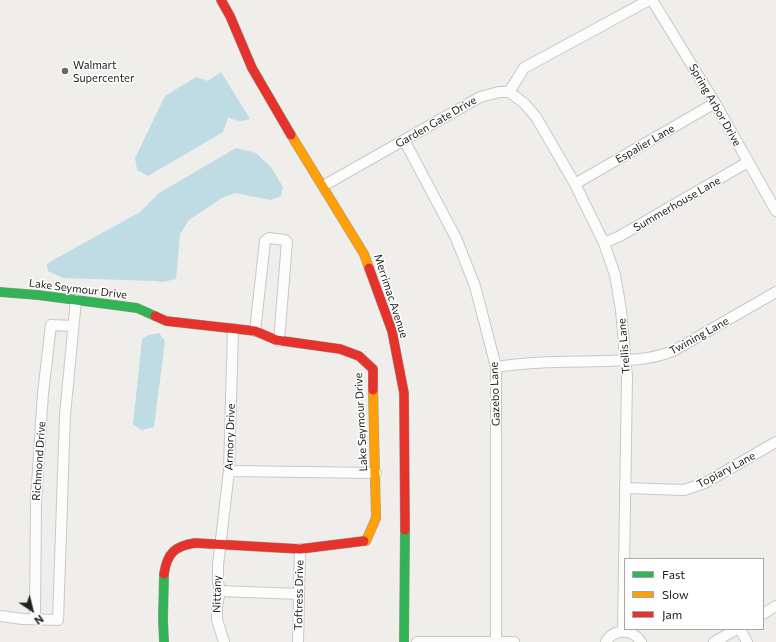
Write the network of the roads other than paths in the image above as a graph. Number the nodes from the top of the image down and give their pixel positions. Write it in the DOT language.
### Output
graph roads {
  1 [pos="221,0"];
  2 [pos="230,0"];
  3 [pos="649,0"];
  4 [pos="652,0"];
  5 [pos="230,16"];
  6 [pos="509,92"];
  7 [pos="715,103"];
  8 [pos="404,140"];
  9 [pos="748,162"];
  10 [pos="575,184"];
  11 [pos="323,186"];
  12 [pos="776,211"];
  13 [pos="604,243"];
  14 [pos="0,292"];
  15 [pos="776,292"];
  16 [pos="76,300"];
  17 [pos="73,326"];
  18 [pos="233,329"];
  19 [pos="255,331"];
  20 [pos="279,341"];
  21 [pos="625,360"];
  22 [pos="496,366"];
  23 [pos="776,442"];
  24 [pos="229,471"];
  25 [pos="376,473"];
  26 [pos="625,488"];
  27 [pos="220,545"];
  28 [pos="300,549"];
  29 [pos="624,558"];
  30 [pos="624,560"];
  31 [pos="220,591"];
  32 [pos="299,594"];
  33 [pos="776,606"];
  34 [pos="764,613"];
  35 [pos="0,616"];
  36 [pos="35,619"];
  37 [pos="735,630"];
  38 [pos="741,630"];
  39 [pos="623,631"];
  40 [pos="164,642"];
  41 [pos="224,642"];
  42 [pos="298,642"];
  43 [pos="404,642"];
  44 [pos="417,642"];
  45 [pos="496,642"];
  46 [pos="514,642"];
  47 [pos="606,642"];
  48 [pos="641,642"];
  49 [pos="714,642"];
  50 [pos="747,642"];
  1 -- 5 [label="street, Merrimac Avenue"];
  2 -- 5 [label="street, Merrimac Avenue"];
  3 -- 6 [label="street"];
  4 -- 7 [label="street, Spring Arbor Drive"];
  5 -- 11 [label="street, Merrimac Avenue"];
  6 -- 8 [label="street, Garden Gate Drive"];
  6 -- 10 [label="street, Trellis Lane"];
  7 -- 9 [label="street, Spring Arbor Drive"];
  7 -- 10 [label="street, Espalier Lane"];
  8 -- 11 [label="street, Garden Gate Drive"];
  8 -- 22 [label="street, Gazebo Lane"];
  9 -- 12 [label="street, Spring Arbor Drive"];
  9 -- 13 [label="street, Summerhouse Lane"];
  10 -- 13 [label="street, Trellis Lane"];
  11 -- 43 [label="street, Merrimac Avenue"];
  13 -- 21 [label="street, Trellis Lane"];
  14 -- 16 [label="street, Lake Seymour Drive"];
  15 -- 21 [label="street, Twining Lane"];
  16 -- 17 [label="street, Richmond Drive"];
  16 -- 18 [label="street, Lake Seymour Drive"];
  17 -- 36 [label="street, Richmond Drive"];
  17 -- 36 [label="street, Richmond Drive"];
  18 -- 19 [label="street, Lake Seymour Drive"];
  18 -- 24 [label="street, Armory Drive"];
  19 -- 20 [label="street, Lake Seymour Drive"];
  19 -- 20 [label="street"];
  20 -- 25 [label="street, Lake Seymour Drive"];
  21 -- 22 [label="street, Twining Lane"];
  21 -- 26 [label="street, Trellis Lane"];
  22 -- 45 [label="street, Gazebo Lane"];
  23 -- 26 [label="street, Topiary Lane"];
  24 -- 25 [label="street"];
  24 -- 27 [label="street, Armory Drive"];
  25 -- 28 [label="street, Lake Seymour Drive"];
  26 -- 29 [label="street, Trellis Lane"];
  27 -- 28 [label="street, Lake Seymour Drive"];
  27 -- 31 [label="street, Nittany"];
  27 -- 40 [label="street, Lake Seymour Drive"];
  28 -- 32 [label="street, Toftress Drive"];
  30 -- 39 [label="street, Trellis Lane"];
  31 -- 32 [label="street"];
  31 -- 41 [label="street, Nittany"];
  32 -- 42 [label="street, Toftress Drive"];
  33 -- 34 [label="street"];
  35 -- 36 [label="street"];
  37 -- 49 [label="street"];
  38 -- 50 [label="street"];
  39 -- 47 [label="street"];
  39 -- 48 [label="street"];
  44 -- 45 [label="street"];
  45 -- 46 [label="street"];
}
